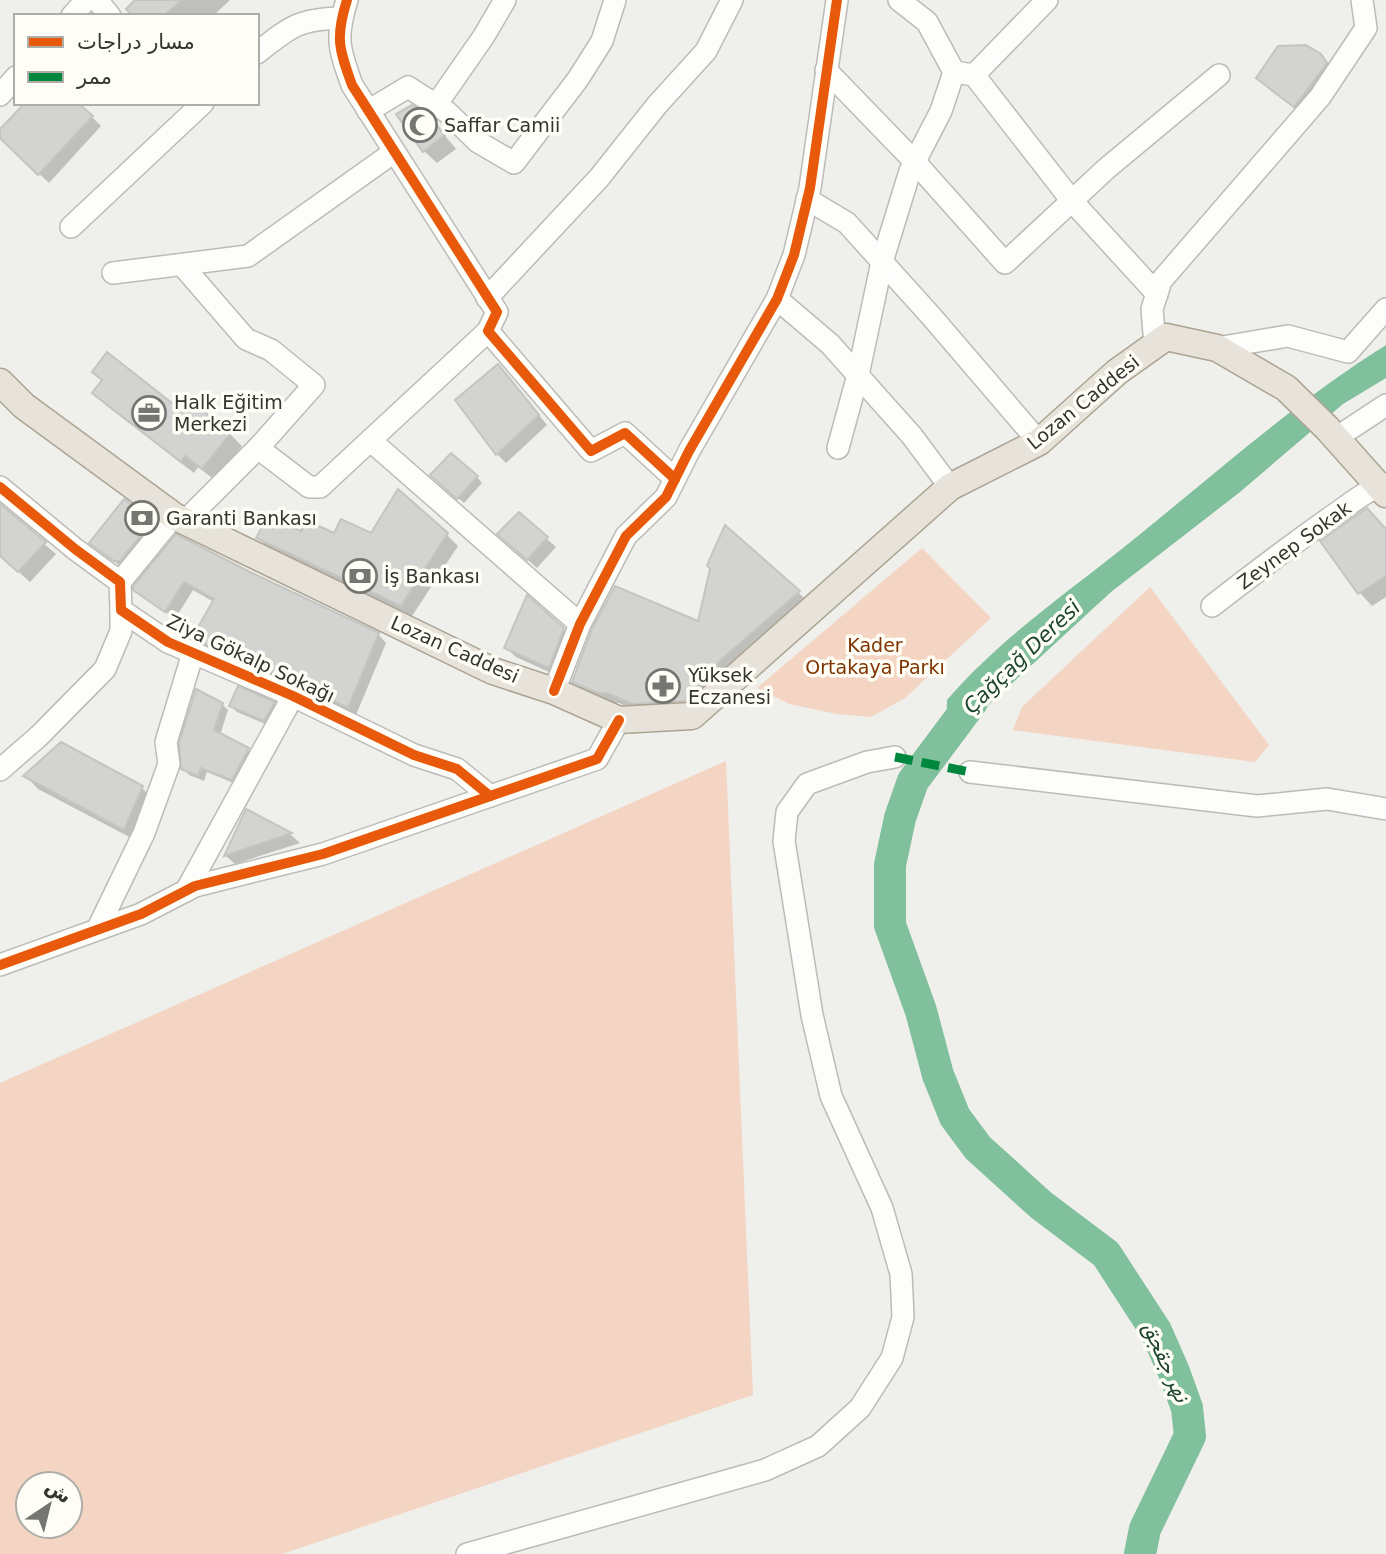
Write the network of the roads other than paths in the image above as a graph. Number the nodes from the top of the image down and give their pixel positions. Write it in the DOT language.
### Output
graph roads {
  1 [pos="86,0"];
  2 [pos="97,0"];
  3 [pos="505,0"];
  4 [pos="615,0"];
  5 [pos="732,0"];
  6 [pos="836,0"];
  7 [pos="899,0"];
  8 [pos="1047,0"];
  9 [pos="1362,0"];
  10 [pos="344,9"];
  11 [pos="74,14"];
  12 [pos="108,14"];
  13 [pos="259,51"];
  14 [pos="827,71"];
  15 [pos="964,73"];
  16 [pos="1219,75"];
  17 [pos="14,80"];
  18 [pos="0,95"];
  19 [pos="436,105"];
  20 [pos="194,106"];
  21 [pos="368,111"];
  22 [pos="394,152"];
  23 [pos="915,162"];
  24 [pos="807,199"];
  25 [pos="1072,201"];
  26 [pos="71,227"];
  27 [pos="882,262"];
  28 [pos="182,265"];
  29 [pos="113,273"];
  30 [pos="1157,294"];
  31 [pos="487,298"];
  32 [pos="777,299"];
  33 [pos="1385,312"];
  34 [pos="488,331"];
  35 [pos="1155,345"];
  36 [pos="1217,348"];
  37 [pos="858,375"];
  38 [pos="0,382"];
  39 [pos="1386,405"];
  40 [pos="1331,433"];
  41 [pos="371,441"];
  42 [pos="1038,442"];
  43 [pos="258,448"];
  44 [pos="838,448"];
  45 [pos="675,479"];
  46 [pos="0,487"];
  47 [pos="950,487"];
  48 [pos="1384,488"];
  49 [pos="180,518"];
  50 [pos="120,582"];
  51 [pos="1212,606"];
  52 [pos="121,610"];
  53 [pos="580,624"];
  54 [pos="193,653"];
  55 [pos="554,691"];
  56 [pos="293,696"];
  57 [pos="620,720"];
  58 [pos="895,757"];
  59 [pos="0,770"];
  60 [pos="970,772"];
  61 [pos="490,796"];
  62 [pos="1386,809"];
  63 [pos="186,891"];
  64 [pos="99,928"];
  65 [pos="0,965"];
  66 [pos="467,1554"];
  1 -- 11 [label="street"];
  2 -- 12 [label="street"];
  3 -- 19 [label="street"];
  4 -- 19 [label="street"];
  5 -- 31 [label="street"];
  6 -- 14 [label="street"];
  7 -- 15 [label="street"];
  8 -- 15 [label="street"];
  9 -- 30 [label="street"];
  10 -- 13 [label="street"];
  10 -- 21 [label="street"];
  14 -- 23 [label="street"];
  14 -- 24 [label="street"];
  15 -- 23 [label="street"];
  15 -- 25 [label="street"];
  16 -- 25 [label="street"];
  17 -- 18 [label="street"];
  19 -- 21 [label="street"];
  20 -- 26 [label="street"];
  21 -- 22 [label="street"];
  22 -- 28 [label="street"];
  22 -- 31 [label="street"];
  23 -- 25 [label="street"];
  23 -- 27 [label="street"];
  24 -- 27 [label="street"];
  24 -- 32 [label="street"];
  25 -- 30 [label="street"];
  27 -- 37 [label="street"];
  27 -- 42 [label="street"];
  28 -- 29 [label="street"];
  28 -- 43 [label="street"];
  30 -- 35 [label="street"];
  31 -- 34 [label="street"];
  32 -- 37 [label="street"];
  32 -- 45 [label="street"];
  33 -- 36 [label="street"];
  34 -- 41 [label="street"];
  34 -- 45 [label="street"];
  35 -- 36 [label="main road, Lozan Caddesi"];
  35 -- 42 [label="main road, Lozan Caddesi"];
  36 -- 40 [label="main road, Lozan Caddesi"];
  37 -- 44 [label="street"];
  37 -- 47 [label="street"];
  38 -- 49 [label="main road, Lozan Caddesi"];
  39 -- 40 [label="street"];
  40 -- 48 [label="main road"];
  41 -- 43 [label="street"];
  41 -- 53 [label="street"];
  42 -- 47 [label="main road, Lozan Caddesi"];
  43 -- 49 [label="street"];
  45 -- 53 [label="street"];
  46 -- 50 [label="street"];
  47 -- 57 [label="main road, Lozan Caddesi"];
  48 -- 51 [label="street, Zeynep Sokak"];
  49 -- 50 [label="street"];
  49 -- 55 [label="main road, Lozan Caddesi"];
  50 -- 52 [label="street"];
  52 -- 54 [label="street, Ziya Gökalp Sokağı"];
  52 -- 59 [label="street"];
  53 -- 55 [label="street"];
  54 -- 56 [label="street, Ziya Gökalp Sokağı"];
  54 -- 64 [label="street"];
  55 -- 57 [label="main road, Lozan Caddesi"];
  56 -- 61 [label="street, Ziya Gökalp Sokağı"];
  56 -- 63 [label="street"];
  57 -- 61 [label="street"];
  58 -- 66 [label="street"];
  60 -- 62 [label="street"];
  61 -- 63 [label="street"];
  63 -- 64 [label="street"];
  64 -- 65 [label="street"];
}
